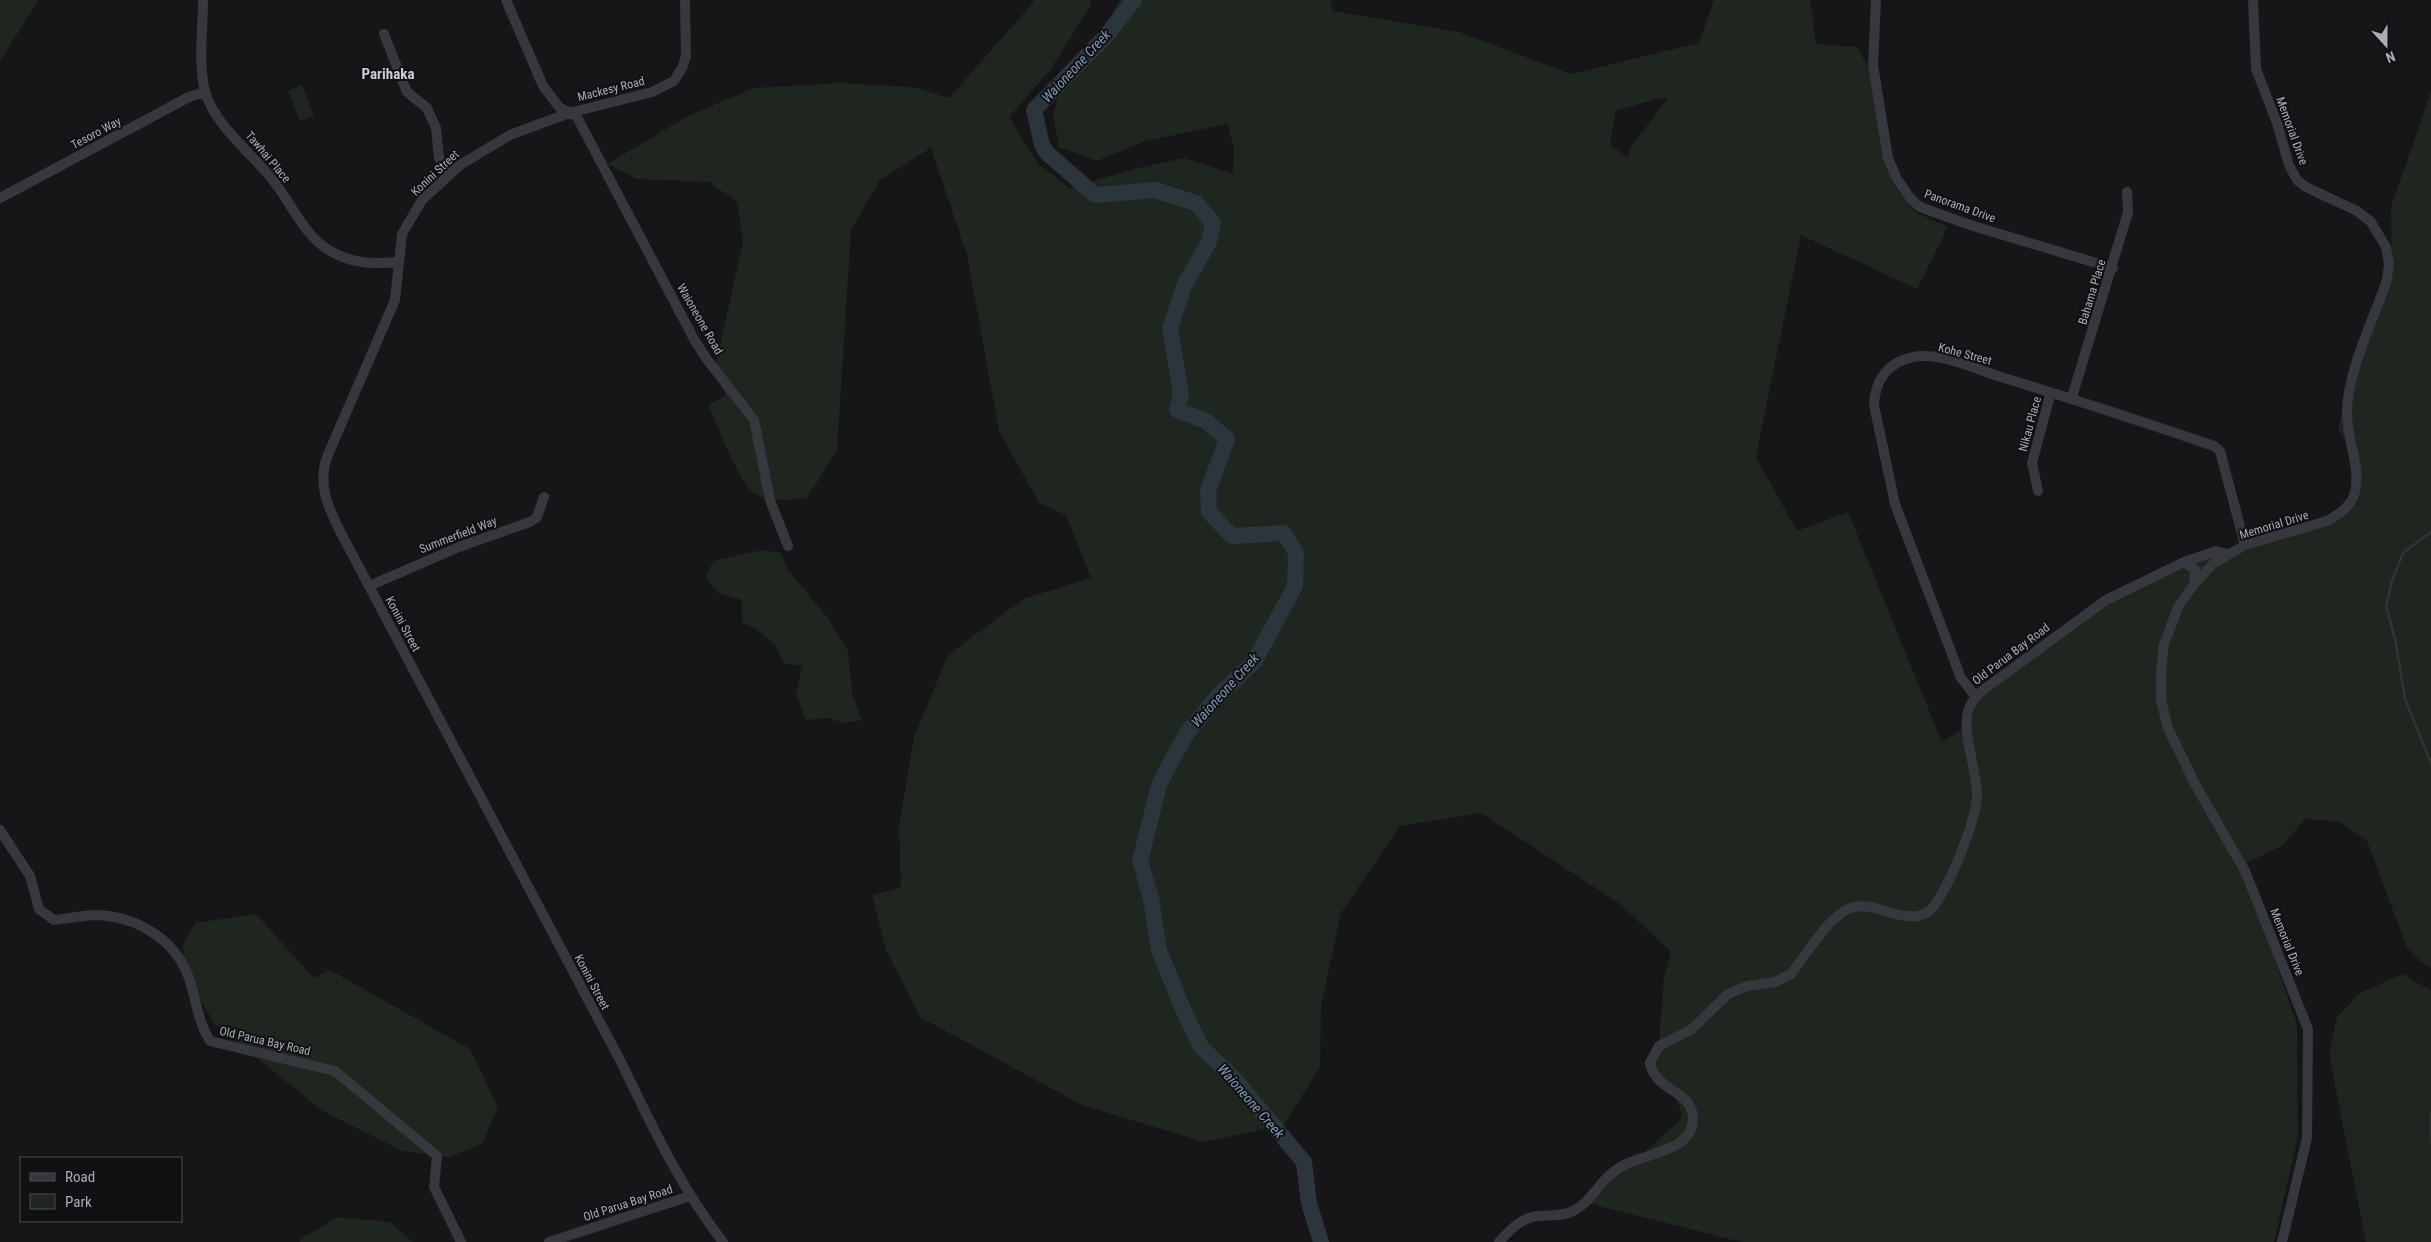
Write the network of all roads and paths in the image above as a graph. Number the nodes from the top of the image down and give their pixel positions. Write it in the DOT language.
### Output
graph roads {
  1 [pos="203,0"];
  2 [pos="506,0"];
  3 [pos="685,0"];
  4 [pos="1876,0"];
  5 [pos="2253,0"];
  6 [pos="384,34"];
  7 [pos="205,92"];
  8 [pos="569,113"];
  9 [pos="450,173"];
  10 [pos="2127,192"];
  11 [pos="0,198"];
  12 [pos="398,262"];
  13 [pos="2113,268"];
  14 [pos="2051,392"];
  15 [pos="2072,397"];
  16 [pos="2038,491"];
  17 [pos="544,497"];
  18 [pos="2245,544"];
  19 [pos="788,546"];
  20 [pos="2227,554"];
  21 [pos="2184,562"];
  22 [pos="2194,584"];
  23 [pos="369,586"];
  24 [pos="1976,697"];
  25 [pos="0,830"];
  26 [pos="690,1196"];
  27 [pos="462,1242"];
  28 [pos="549,1242"];
  29 [pos="723,1242"];
  30 [pos="1499,1242"];
  31 [pos="2282,1242"];
  1 -- 7 [label="street, Tawhai Place"];
  2 -- 8 [label="street, Mackesy Road"];
  3 -- 8 [label="street, Mackesy Road"];
  4 -- 13 [label="street, Panorama Drive"];
  5 -- 18 [label="street, Memorial Drive"];
  6 -- 9 [label="street"];
  7 -- 11 [label="street, Tesoro Way"];
  7 -- 12 [label="street, Tawhai Place"];
  8 -- 9 [label="street, Konini Street"];
  8 -- 19 [label="street, Waioneone Road"];
  9 -- 12 [label="street, Konini Street"];
  10 -- 13 [label="street, Bahama Place"];
  12 -- 23 [label="street, Konini Street"];
  13 -- 15 [label="street, Bahama Place"];
  14 -- 15 [label="street, Kohe Street"];
  14 -- 16 [label="street, Nikau Place"];
  14 -- 24 [label="street, Kohe Street"];
  15 -- 18 [label="street, Kohe Street"];
  17 -- 23 [label="street, Summerfield Way"];
  18 -- 20 [label="street, Memorial Drive"];
  20 -- 21 [label="street, Old Parua Bay Road"];
  20 -- 22 [label="street, Memorial Drive"];
  21 -- 22 [label="street"];
  21 -- 24 [label="street, Old Parua Bay Road"];
  22 -- 31 [label="street, Memorial Drive"];
  23 -- 26 [label="street, Konini Street"];
  24 -- 30 [label="street, Old Parua Bay Road"];
  25 -- 27 [label="street, Old Parua Bay Road"];
  26 -- 28 [label="street, Old Parua Bay Road"];
  26 -- 29 [label="street, Old Parua Bay Road"];
}
